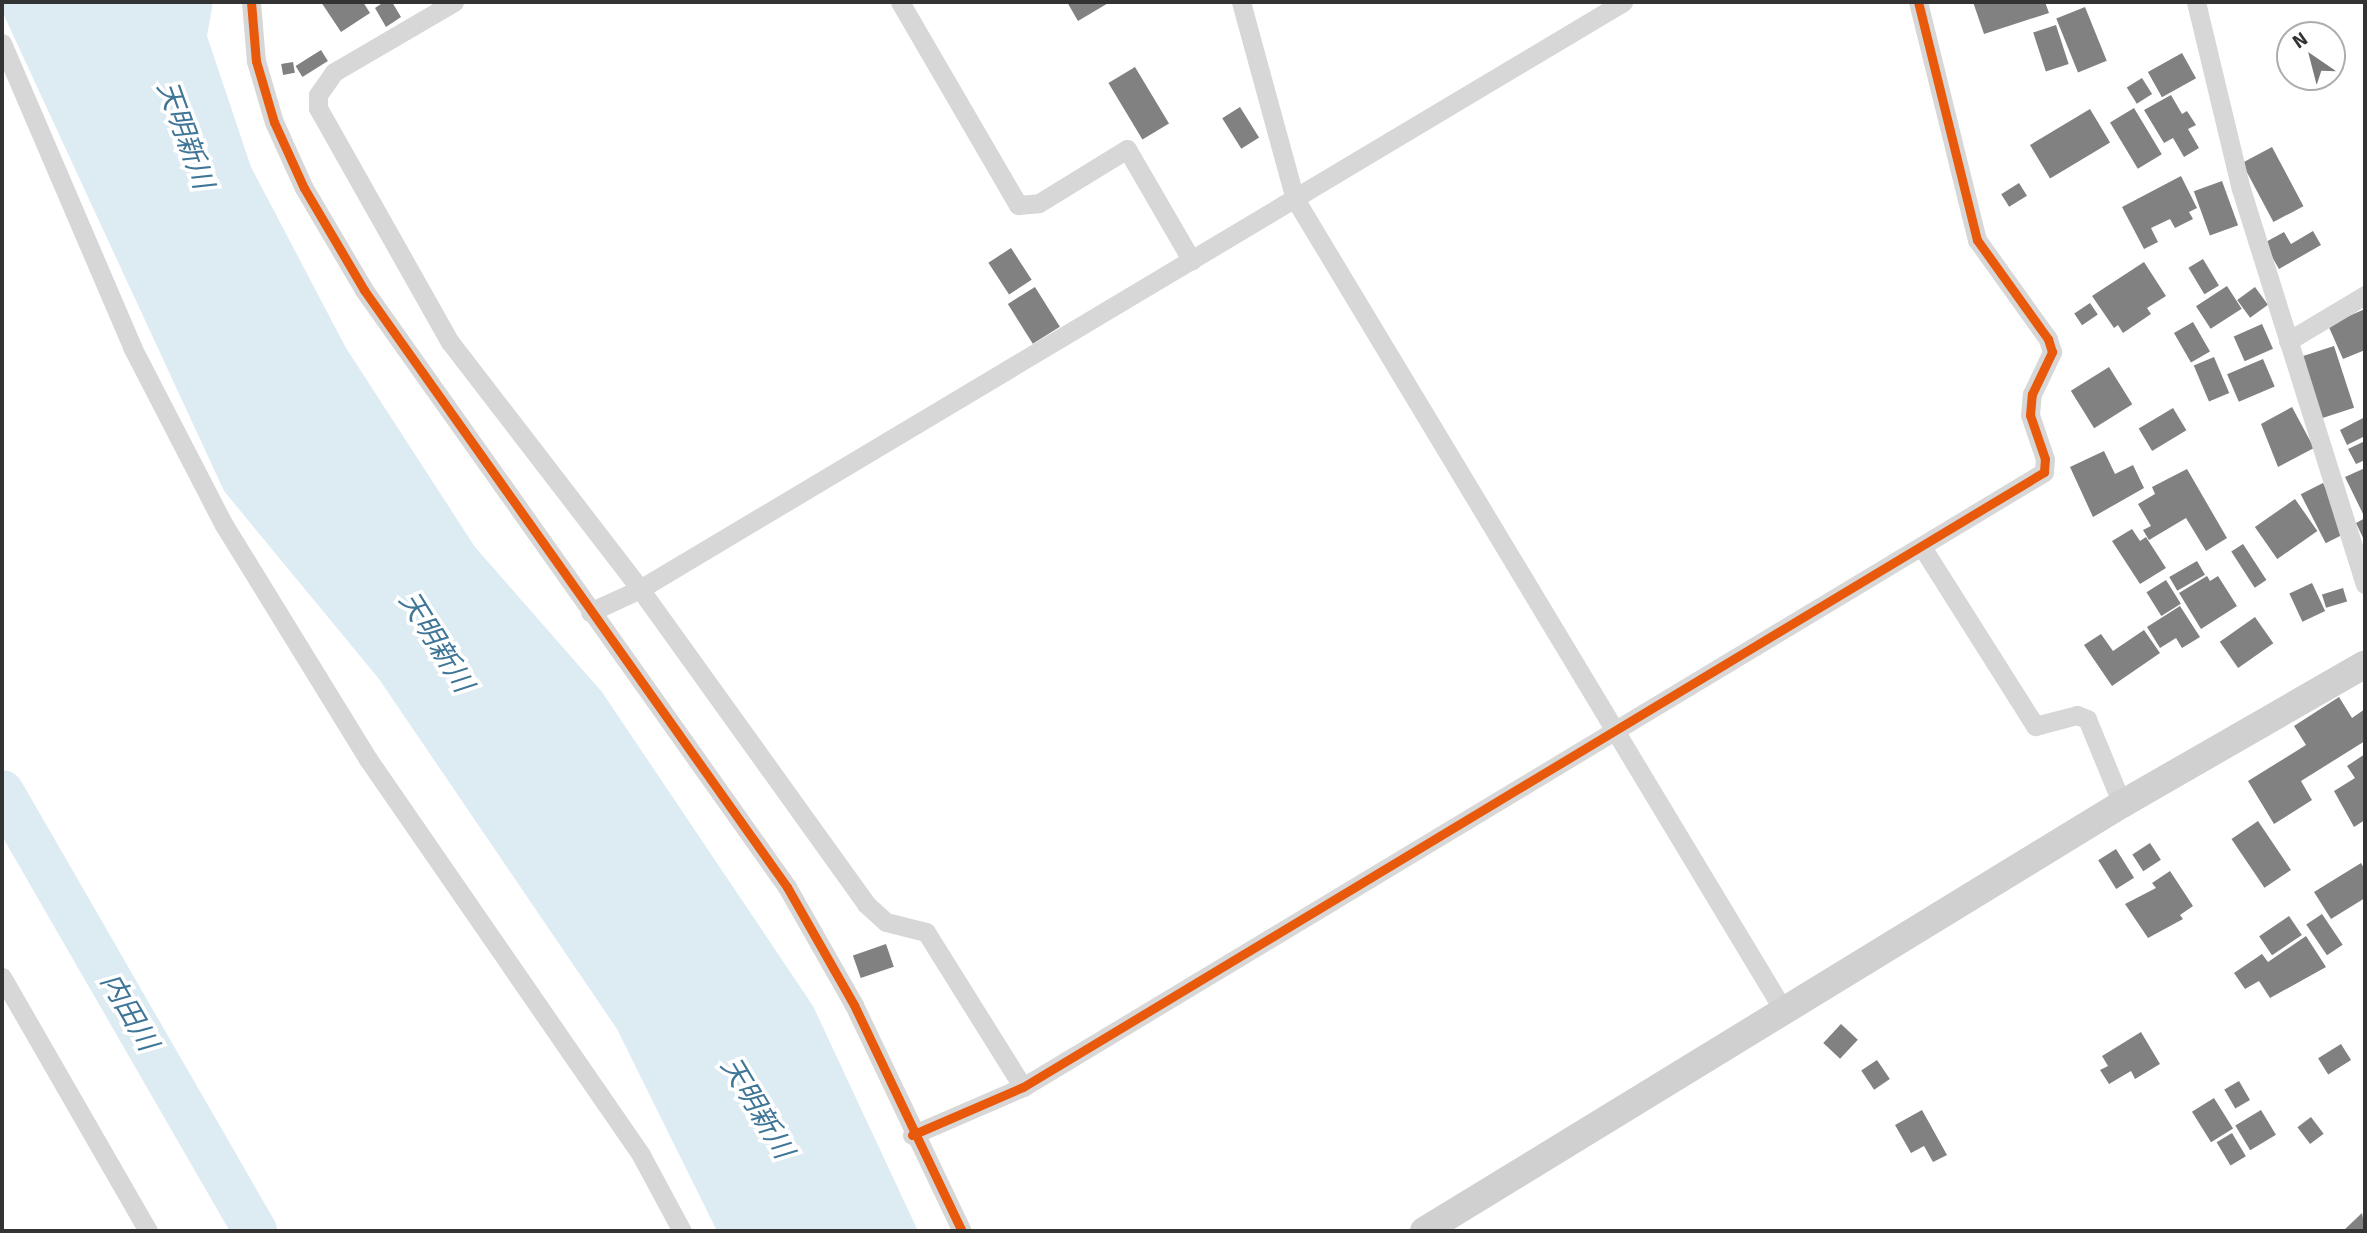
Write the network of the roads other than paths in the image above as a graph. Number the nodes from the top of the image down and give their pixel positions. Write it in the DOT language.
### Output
graph roads {
  1 [pos="251,2"];
  2 [pos="454,2"];
  3 [pos="900,2"];
  4 [pos="1241,2"];
  5 [pos="1623,2"];
  6 [pos="1918,2"];
  7 [pos="2196,2"];
  8 [pos="2,43"];
  9 [pos="1295,199"];
  10 [pos="1192,261"];
  11 [pos="2365,295"];
  12 [pos="2288,341"];
  13 [pos="1922,547"];
  14 [pos="2365,584"];
  15 [pos="640,589"];
  16 [pos="590,612"];
  17 [pos="2365,664"];
  18 [pos="1618,729"];
  19 [pos="2122,804"];
  20 [pos="2,977"];
  21 [pos="1785,1013"];
  22 [pos="1023,1087"];
  23 [pos="912,1135"];
  24 [pos="148,1231"];
  25 [pos="682,1231"];
  26 [pos="962,1231"];
  27 [pos="1424,1231"];
  1 -- 16 [label="street"];
  2 -- 15 [label="street"];
  3 -- 10 [label="street"];
  4 -- 9 [label="street"];
  5 -- 9 [label="street"];
  6 -- 13 [label="street"];
  7 -- 12 [label="street"];
  8 -- 25 [label="street"];
  9 -- 10 [label="street"];
  9 -- 18 [label="street"];
  10 -- 15 [label="street"];
  11 -- 12 [label="street"];
  12 -- 14 [label="street"];
  13 -- 18 [label="street"];
  13 -- 19 [label="street"];
  15 -- 16 [label="street"];
  15 -- 22 [label="street"];
  16 -- 23 [label="street"];
  17 -- 19 [label="street"];
  18 -- 21 [label="street"];
  18 -- 22 [label="street"];
  19 -- 21 [label="street"];
  20 -- 24 [label="street"];
  21 -- 27 [label="street"];
  22 -- 23 [label="street"];
  23 -- 26 [label="street"];
}
